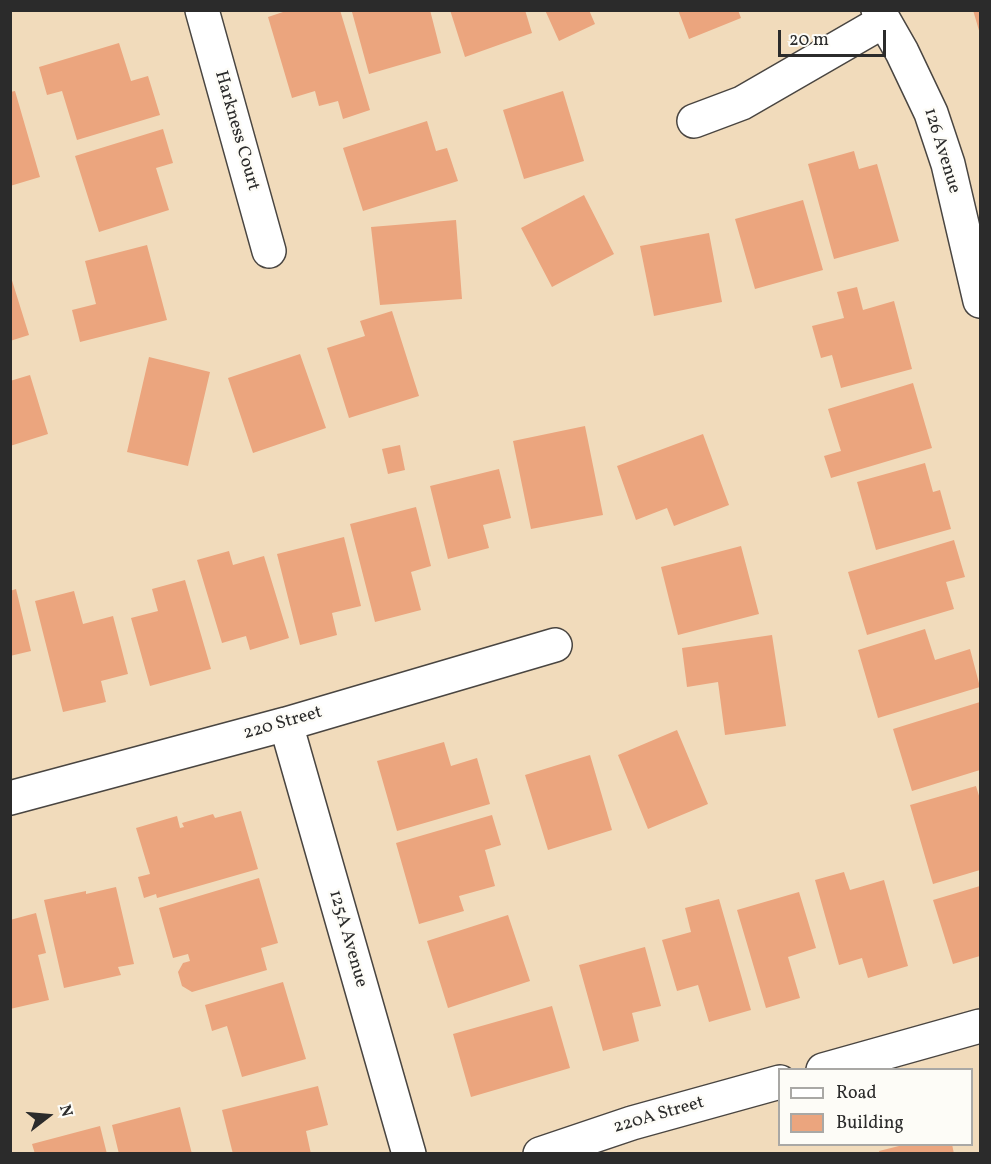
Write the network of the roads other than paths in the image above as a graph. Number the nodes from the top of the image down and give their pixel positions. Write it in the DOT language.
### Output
graph roads {
  1 [pos="202,10"];
  2 [pos="881,16"];
  3 [pos="694,121"];
  4 [pos="269,251"];
  5 [pos="981,301"];
  6 [pos="555,645"];
  7 [pos="286,724"];
  8 [pos="10,798"];
  9 [pos="981,1026"];
  10 [pos="830,1068"];
  11 [pos="778,1083"];
  12 [pos="409,1154"];
  13 [pos="540,1154"];
  1 -- 4 [label="street, Harkness Court"];
  2 -- 3 [label="street"];
  2 -- 5 [label="street, 126 Avenue"];
  6 -- 7 [label="street, 220 Street"];
  7 -- 8 [label="street, 220 Street"];
  7 -- 12 [label="street, 125A Avenue"];
  9 -- 10 [label="street"];
  11 -- 13 [label="street, 220A Street"];
}
